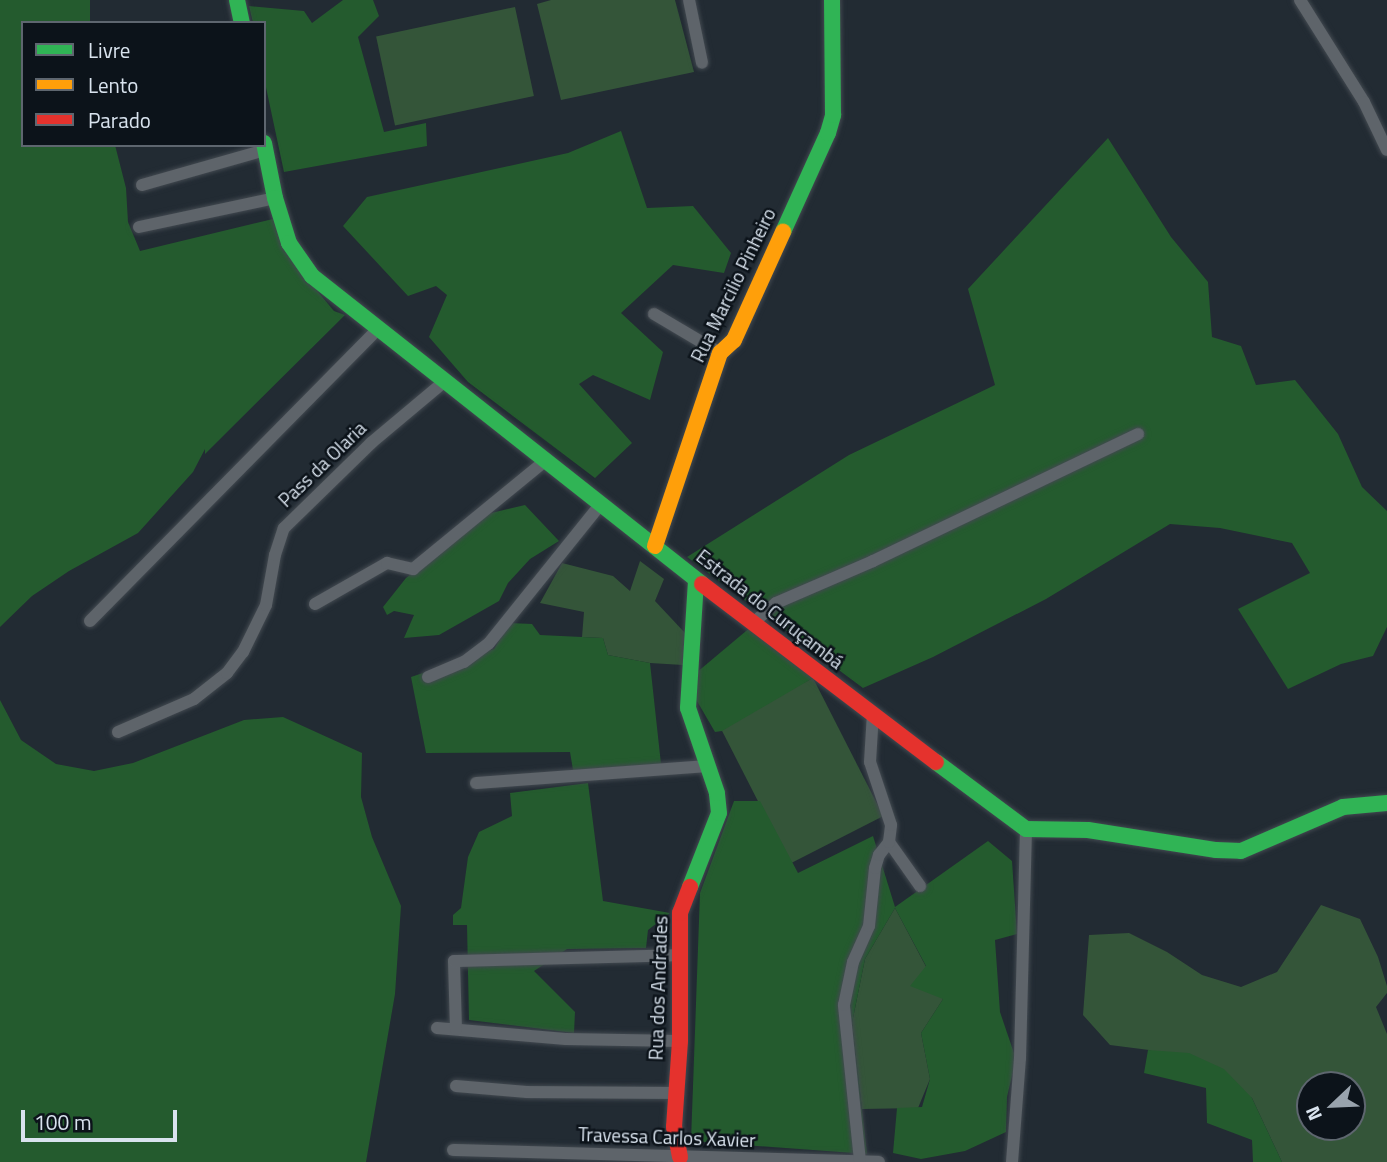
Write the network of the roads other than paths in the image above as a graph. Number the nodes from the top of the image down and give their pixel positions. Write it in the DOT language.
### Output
graph roads {
  1 [pos="239,0"];
  2 [pos="689,0"];
  3 [pos="832,0"];
  4 [pos="1300,0"];
  5 [pos="242,21"];
  6 [pos="702,63"];
  7 [pos="262,147"];
  8 [pos="265,147"];
  9 [pos="1387,150"];
  10 [pos="142,185"];
  11 [pos="275,198"];
  12 [pos="139,228"];
  13 [pos="654,314"];
  14 [pos="378,329"];
  15 [pos="720,353"];
  16 [pos="445,381"];
  17 [pos="1138,434"];
  18 [pos="545,461"];
  19 [pos="600,505"];
  20 [pos="655,546"];
  21 [pos="696,580"];
  22 [pos="315,604"];
  23 [pos="90,621"];
  24 [pos="753,623"];
  25 [pos="428,677"];
  26 [pos="873,713"];
  27 [pos="118,732"];
  28 [pos="708,766"];
  29 [pos="476,783"];
  30 [pos="1387,803"];
  31 [pos="1026,829"];
  32 [pos="889,842"];
  33 [pos="920,886"];
  34 [pos="677,955"];
  35 [pos="437,1028"];
  36 [pos="456,1029"];
  37 [pos="680,1041"];
  38 [pos="456,1086"];
  39 [pos="674,1093"];
  40 [pos="453,1150"];
  41 [pos="680,1157"];
  42 [pos="772,1161"];
  43 [pos="860,1161"];
  44 [pos="879,1162"];
  45 [pos="1012,1162"];
  1 -- 5 [label="street"];
  2 -- 6 [label="street"];
  3 -- 15 [label="street, Rua Marcilio Pinheiro"];
  4 -- 9 [label="street"];
  7 -- 10 [label="street"];
  8 -- 11 [label="street, Estrada do Curuçambá"];
  11 -- 12 [label="street"];
  11 -- 14 [label="street, Estrada do Curuçambá"];
  13 -- 15 [label="street"];
  14 -- 16 [label="street, Estrada do Curuçambá"];
  14 -- 23 [label="street"];
  15 -- 20 [label="street, Rua Marcilio Pinheiro"];
  16 -- 18 [label="street, Estrada do Curuçambá"];
  16 -- 27 [label="street, Pass da Olaria"];
  17 -- 24 [label="street"];
  18 -- 19 [label="street, Estrada do Curuçambá"];
  18 -- 22 [label="street"];
  19 -- 20 [label="street, Estrada do Curuçambá"];
  19 -- 25 [label="street"];
  20 -- 21 [label="street, Estrada do Curuçambá"];
  21 -- 24 [label="street, Estrada do Curuçambá"];
  21 -- 28 [label="street, Rua dos Andrades"];
  24 -- 26 [label="street, Estrada do Curuçambá"];
  26 -- 31 [label="street, Estrada do Curuçambá"];
  26 -- 32 [label="street"];
  28 -- 29 [label="street"];
  28 -- 34 [label="street, Rua dos Andrades"];
  30 -- 31 [label="street"];
  31 -- 45 [label="street"];
  32 -- 33 [label="street"];
  32 -- 43 [label="street"];
  34 -- 36 [label="street"];
  34 -- 37 [label="street, Rua dos Andrades"];
  35 -- 36 [label="street"];
  36 -- 37 [label="street"];
  37 -- 39 [label="street, Rua dos Andrades"];
  38 -- 39 [label="street"];
  39 -- 41 [label="street, Rua dos Andrades"];
  40 -- 41 [label="street, Travessa Carlos Xavier"];
  41 -- 42 [label="street, Travessa Carlos Xavier"];
  42 -- 43 [label="street, Travessa Carlos Xavier"];
  43 -- 44 [label="street, Travessa Carlos Xavier"];
}
